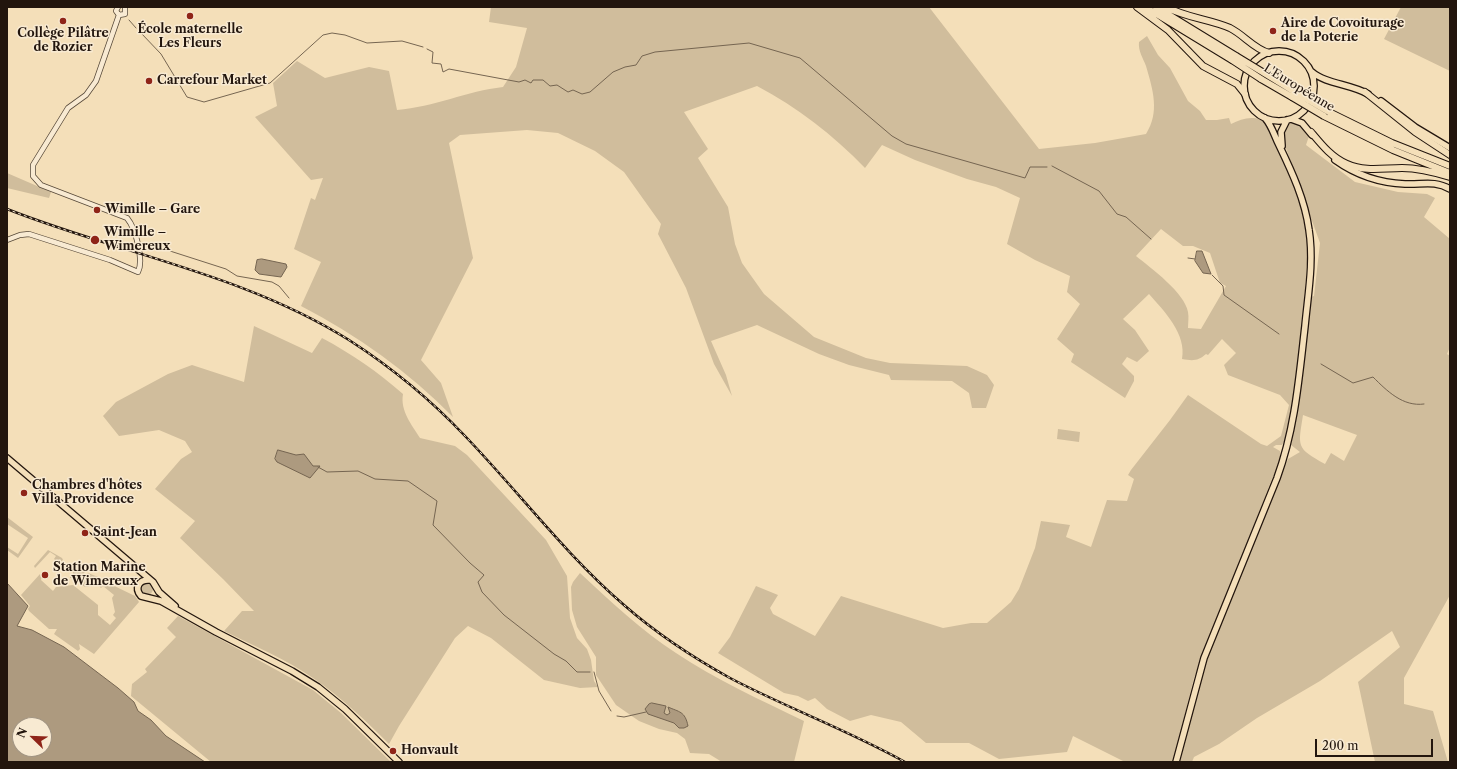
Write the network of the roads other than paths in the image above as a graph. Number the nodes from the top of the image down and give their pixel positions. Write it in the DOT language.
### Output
graph roads {
  1 [pos="118,7"];
  2 [pos="125,7"];
  3 [pos="1137,7"];
  4 [pos="1145,7"];
  5 [pos="1156,7"];
  6 [pos="1166,7"];
  7 [pos="119,15"];
  8 [pos="1269,53"];
  9 [pos="1234,58"];
  10 [pos="1310,70"];
  11 [pos="1365,92"];
  12 [pos="1245,94"];
  13 [pos="1327,114"];
  14 [pos="1265,118"];
  15 [pos="1289,119"];
  16 [pos="1311,132"];
  17 [pos="1450,148"];
  18 [pos="1450,155"];
  19 [pos="1285,156"];
  20 [pos="1450,166"];
  21 [pos="1450,173"];
  22 [pos="1450,177"];
  23 [pos="1450,189"];
  24 [pos="7,240"];
  25 [pos="7,458"];
  26 [pos="21,471"];
  27 [pos="150,580"];
  28 [pos="139,584"];
  29 [pos="156,588"];
  30 [pos="150,598"];
  31 [pos="185,613"];
  32 [pos="399,762"];
  33 [pos="1176,762"];
  1 -- 7 [label="street"];
  2 -- 7 [label="street"];
  3 -- 12 [label="highway"];
  4 -- 9 [label="highway, L'Européenne"];
  5 -- 9 [label="highway, L'Européenne"];
  6 -- 8 [label="highway"];
  7 -- 24 [label="street"];
  8 -- 10 [label="main road"];
  8 -- 12 [label="main road"];
  9 -- 13 [label="highway, L'Européenne, bridge"];
  10 -- 11 [label="main road"];
  10 -- 15 [label="main road"];
  11 -- 17 [label="main road"];
  11 -- 18 [label="highway"];
  12 -- 14 [label="main road"];
  13 -- 20 [label="highway, L'Européenne"];
  13 -- 21 [label="highway, L'Européenne"];
  14 -- 15 [label="main road"];
  14 -- 19 [label="main road"];
  15 -- 16 [label="main road"];
  15 -- 19 [label="main road"];
  16 -- 22 [label="highway"];
  16 -- 23 [label="main road"];
  19 -- 33 [label="main road"];
  25 -- 26 [label="main road"];
  26 -- 27 [label="main road"];
  26 -- 28 [label="main road"];
  27 -- 28 [label="main road"];
  27 -- 29 [label="main road"];
  28 -- 30 [label="main road"];
  29 -- 30 [label="main road"];
  29 -- 31 [label="main road"];
  30 -- 31 [label="main road"];
  31 -- 32 [label="main road"];
}
